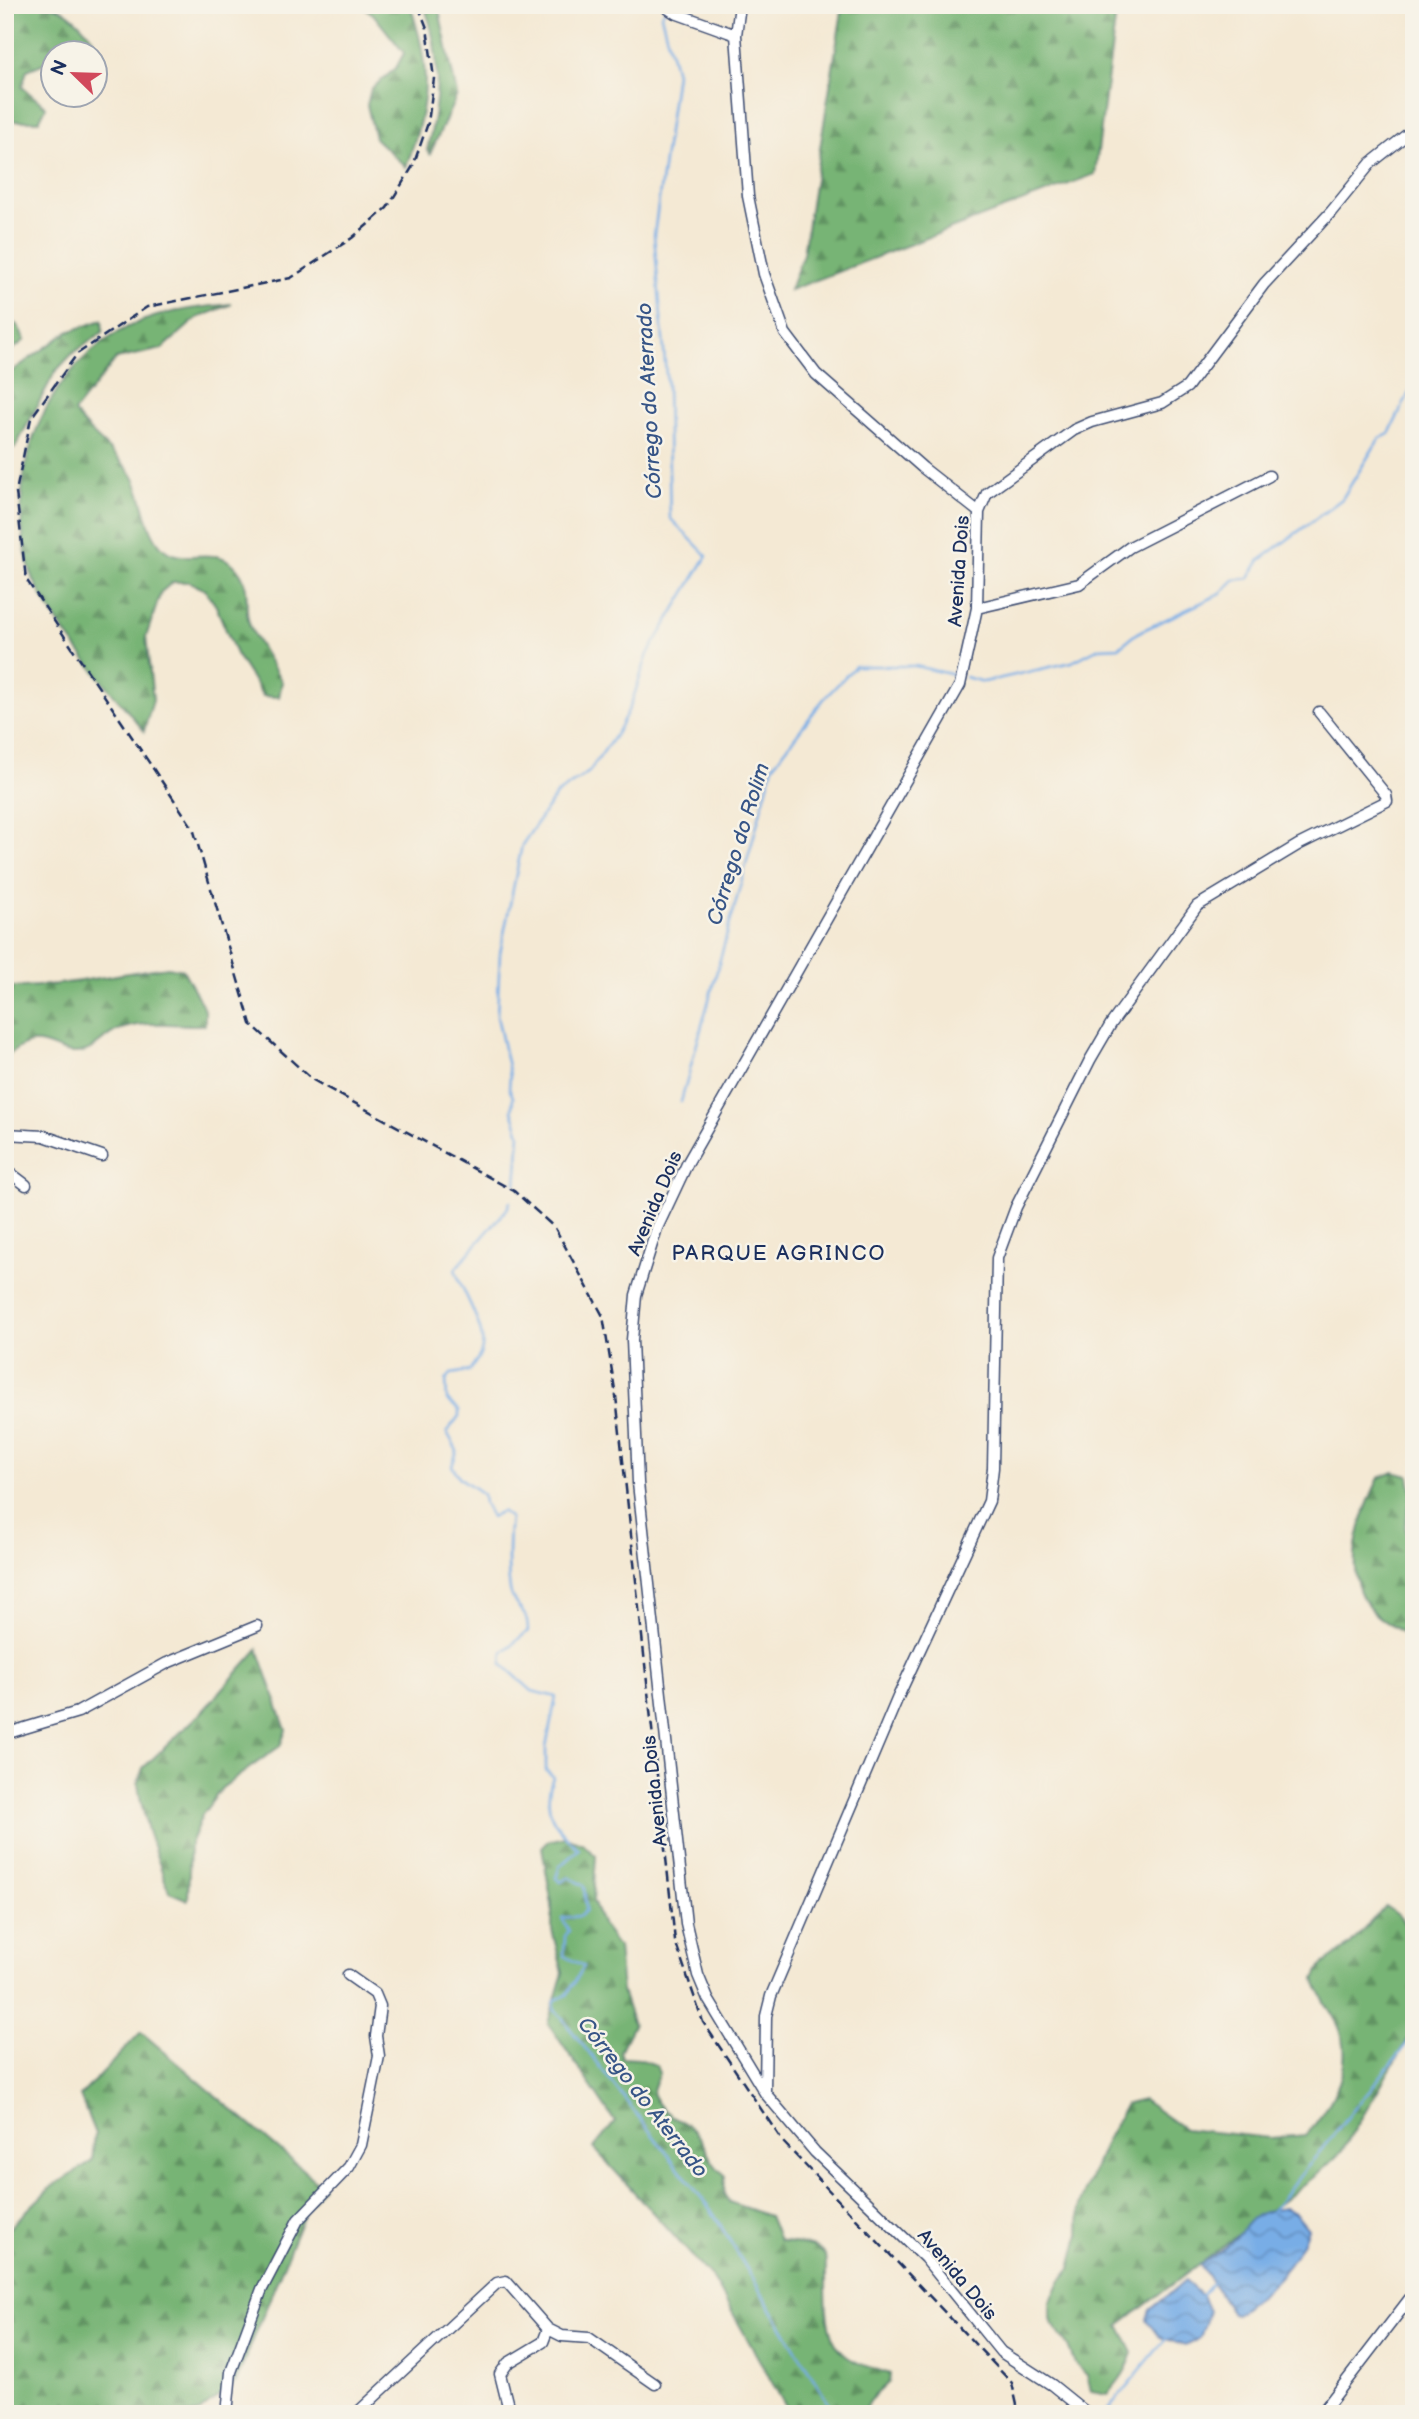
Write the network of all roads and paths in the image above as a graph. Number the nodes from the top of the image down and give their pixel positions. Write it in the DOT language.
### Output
graph roads {
  1 [pos="740,5"];
  2 [pos="667,8"];
  3 [pos="736,35"];
  4 [pos="1414,129"];
  5 [pos="1269,476"];
  6 [pos="979,512"];
  7 [pos="977,608"];
  8 [pos="1319,712"];
  9 [pos="5,1134"];
  10 [pos="102,1156"];
  11 [pos="5,1169"];
  12 [pos="26,1185"];
  13 [pos="257,1626"];
  14 [pos="5,1734"];
  15 [pos="348,1975"];
  16 [pos="765,2093"];
  17 [pos="1414,2293"];
  18 [pos="548,2329"];
  19 [pos="655,2384"];
  20 [pos="227,2414"];
  21 [pos="356,2414"];
  22 [pos="510,2414"];
  23 [pos="1088,2414"];
  24 [pos="1321,2414"];
  1 -- 3 [label="street"];
  2 -- 3 [label="street"];
  3 -- 6 [label="street"];
  4 -- 6 [label="street, Avenida Dois"];
  5 -- 7 [label="street"];
  6 -- 7 [label="street, Avenida Dois"];
  7 -- 16 [label="street, Avenida Dois"];
  8 -- 16 [label="street"];
  9 -- 10 [label="street"];
  11 -- 12 [label="street"];
  13 -- 14 [label="street"];
  15 -- 20 [label="street"];
  16 -- 23 [label="street, Avenida Dois"];
  17 -- 24 [label="street"];
  18 -- 19 [label="street"];
  18 -- 21 [label="street"];
  18 -- 22 [label="street"];
}
